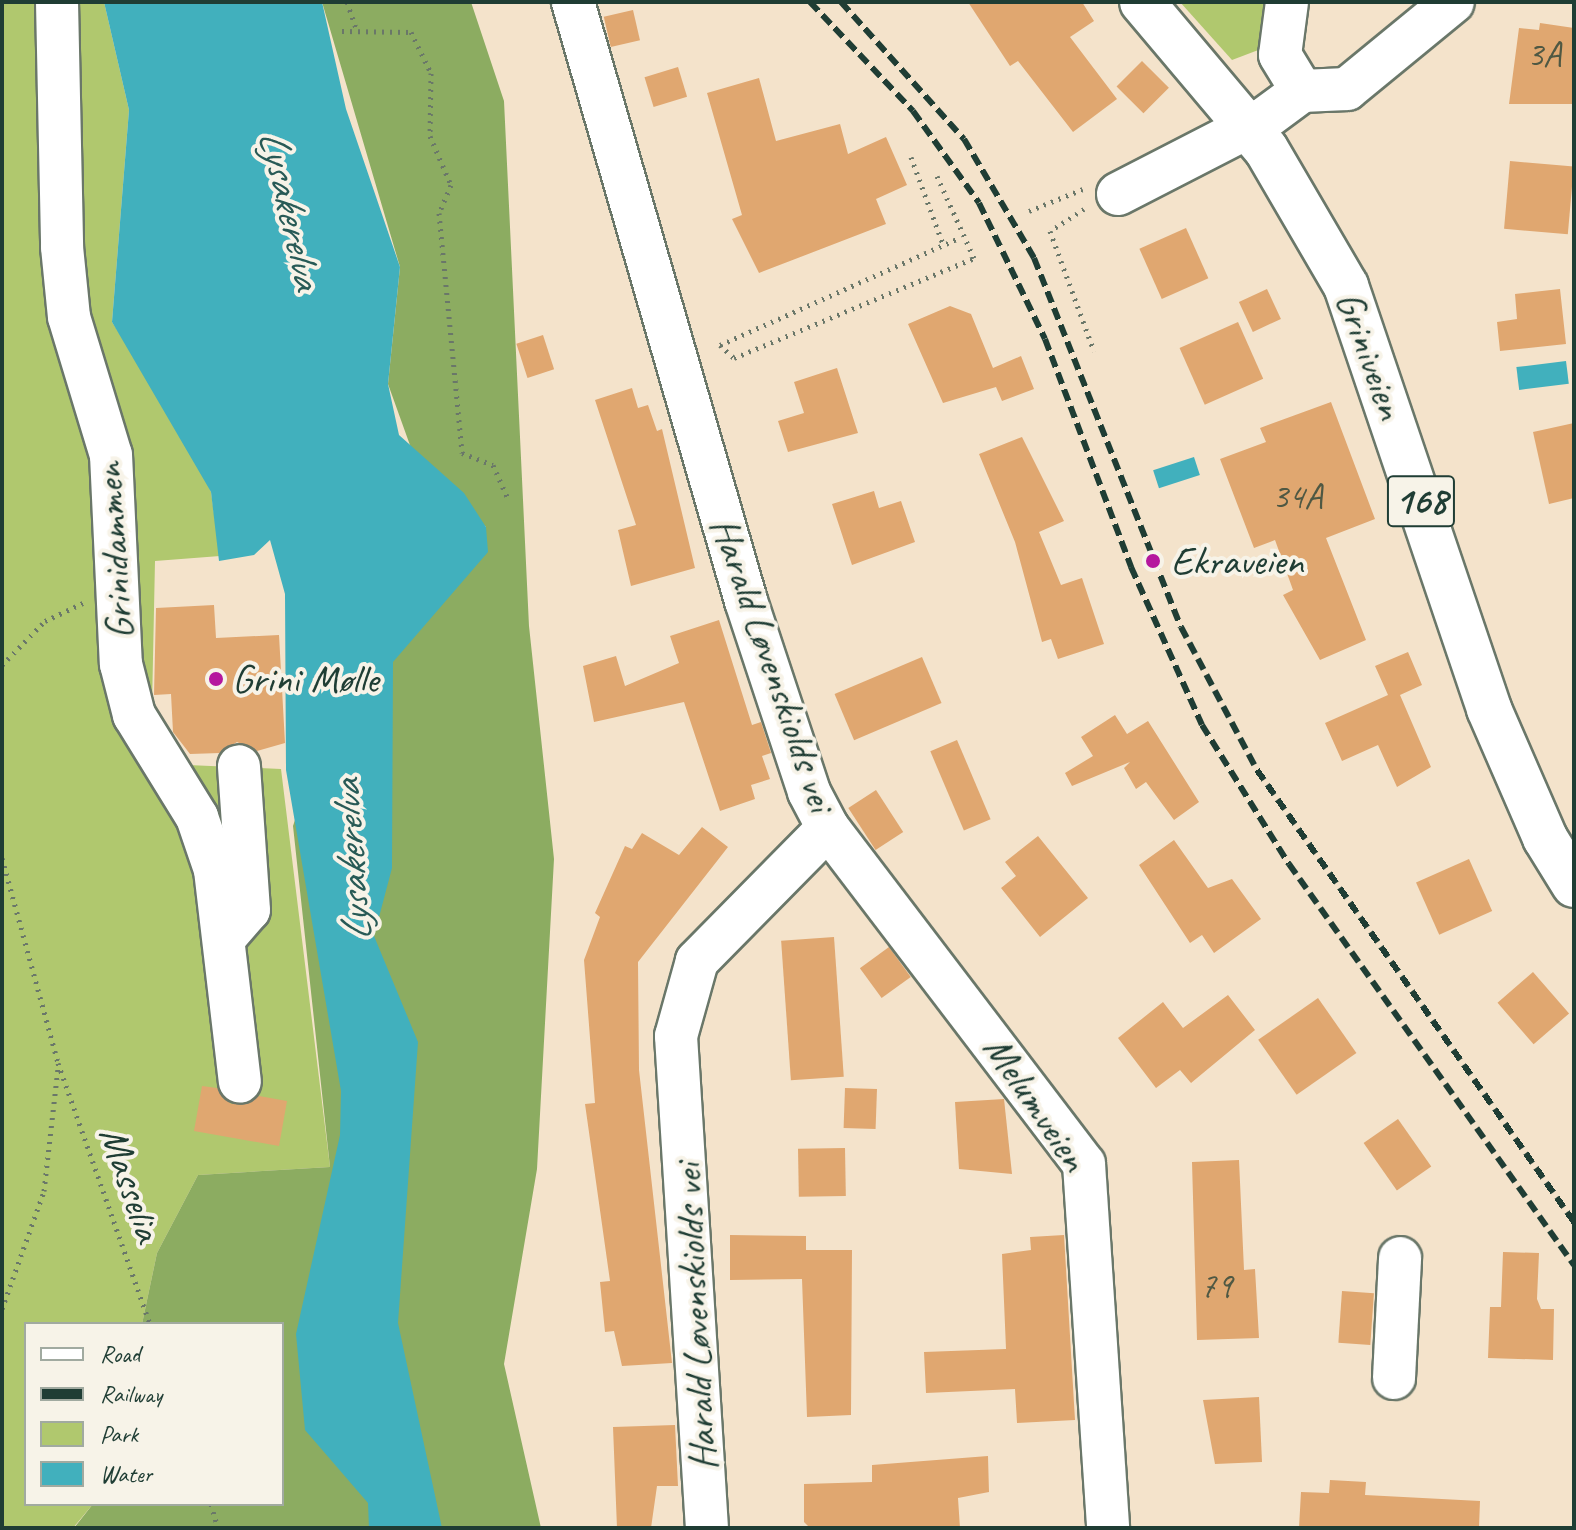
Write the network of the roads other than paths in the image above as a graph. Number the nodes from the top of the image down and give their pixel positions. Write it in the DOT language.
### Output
graph roads {
  1 [pos="57,2"];
  2 [pos="573,2"];
  3 [pos="1142,2"];
  4 [pos="1287,2"];
  5 [pos="1453,2"];
  6 [pos="1302,91"];
  7 [pos="1249,126"];
  8 [pos="1118,194"];
  9 [pos="239,766"];
  10 [pos="828,828"];
  11 [pos="1574,885"];
  12 [pos="227,935"];
  13 [pos="240,1082"];
  14 [pos="1400,1258"];
  15 [pos="1394,1378"];
  16 [pos="707,1528"];
  17 [pos="1108,1528"];
  1 -- 12 [label="street, Grinidammen"];
  2 -- 10 [label="street, Harald Løvenskiolds vei"];
  3 -- 7 [label="main road, Griniveien / 168"];
  4 -- 6 [label="street"];
  5 -- 6 [label="street"];
  6 -- 7 [label="street"];
  7 -- 8 [label="street"];
  7 -- 11 [label="main road, Griniveien / 168"];
  9 -- 12 [label="street"];
  10 -- 16 [label="street, Harald Løvenskiolds vei"];
  10 -- 17 [label="street, Melumveien"];
  12 -- 13 [label="street, Grinidammen"];
  14 -- 15 [label="street"];
}
